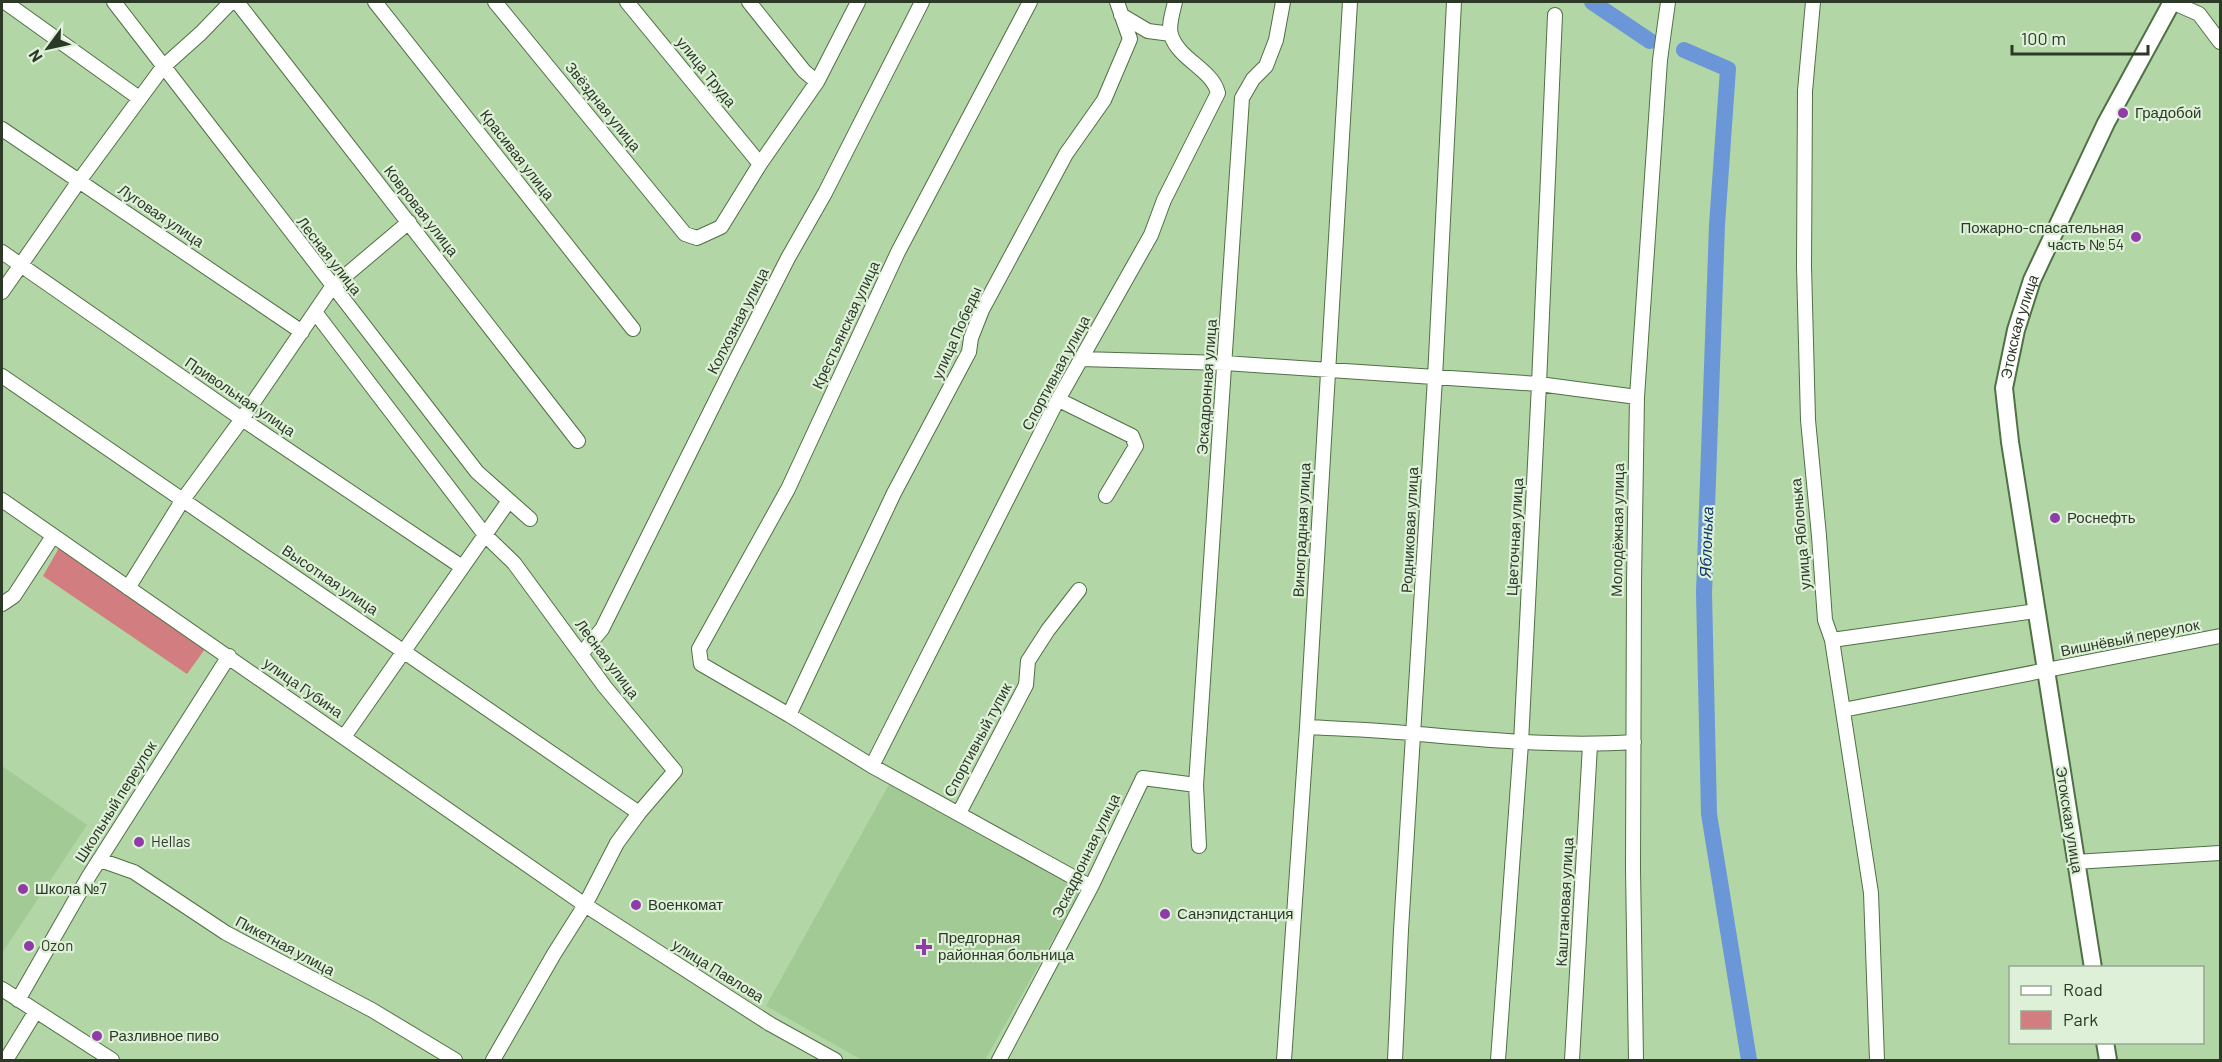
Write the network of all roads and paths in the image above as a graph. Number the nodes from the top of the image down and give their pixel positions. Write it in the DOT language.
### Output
graph roads {
  1 [pos="5,2"];
  2 [pos="114,2"];
  3 [pos="231,2"];
  4 [pos="237,2"];
  5 [pos="375,2"];
  6 [pos="495,2"];
  7 [pos="627,2"];
  8 [pos="748,2"];
  9 [pos="858,2"];
  10 [pos="921,2"];
  11 [pos="1030,2"];
  12 [pos="1175,2"];
  13 [pos="1283,2"];
  14 [pos="1350,2"];
  15 [pos="1454,2"];
  16 [pos="1668,2"];
  17 [pos="1813,2"];
  18 [pos="2172,2"];
  19 [pos="1119,8"];
  20 [pos="1555,15"];
  21 [pos="1171,34"];
  22 [pos="2220,42"];
  23 [pos="163,67"];
  24 [pos="817,82"];
  25 [pos="1216,84"];
  26 [pos="140,98"];
  27 [pos="1242,98"];
  28 [pos="2,129"];
  29 [pos="759,164"];
  30 [pos="79,181"];
  31 [pos="409,222"];
  32 [pos="2,252"];
  33 [pos="20,265"];
  34 [pos="332,287"];
  35 [pos="2,292"];
  36 [pos="315,312"];
  37 [pos="633,329"];
  38 [pos="302,332"];
  39 [pos="1080,359"];
  40 [pos="1225,363"];
  41 [pos="1327,371"];
  42 [pos="2,376"];
  43 [pos="1435,378"];
  44 [pos="1539,384"];
  45 [pos="1637,397"];
  46 [pos="1059,400"];
  47 [pos="242,419"];
  48 [pos="578,441"];
  49 [pos="1107,496"];
  50 [pos="2,500"];
  51 [pos="182,501"];
  52 [pos="508,502"];
  53 [pos="530,519"];
  54 [pos="485,535"];
  55 [pos="53,536"];
  56 [pos="462,567"];
  57 [pos="128,588"];
  58 [pos="1079,590"];
  59 [pos="2,604"];
  60 [pos="2037,611"];
  61 [pos="2220,636"];
  62 [pos="1832,640"];
  63 [pos="405,651"];
  64 [pos="582,653"];
  65 [pos="229,656"];
  66 [pos="2046,672"];
  67 [pos="1843,710"];
  68 [pos="789,715"];
  69 [pos="1307,727"];
  70 [pos="1414,733"];
  71 [pos="344,737"];
  72 [pos="1521,742"];
  73 [pos="1634,742"];
  74 [pos="1590,745"];
  75 [pos="872,766"];
  76 [pos="1196,785"];
  77 [pos="639,813"];
  78 [pos="959,813"];
  79 [pos="1199,846"];
  80 [pos="2220,853"];
  81 [pos="100,860"];
  82 [pos="2075,862"];
  83 [pos="1091,887"];
  84 [pos="585,905"];
  85 [pos="2093,966"];
  86 [pos="2,989"];
  87 [pos="18,1000"];
  88 [pos="36,1011"];
  89 [pos="2105,1044"];
  90 [pos="6,1060"];
  91 [pos="112,1060"];
  92 [pos="455,1060"];
  93 [pos="493,1060"];
  94 [pos="835,1060"];
  95 [pos="999,1060"];
  96 [pos="1284,1060"];
  97 [pos="1395,1060"];
  98 [pos="1498,1060"];
  99 [pos="1572,1060"];
  100 [pos="1636,1060"];
  101 [pos="1877,1060"];
  102 [pos="2108,1060"];
  1 -- 26 [label="street"];
  2 -- 23 [label="street, Лесная улица"];
  3 -- 23 [label="street"];
  4 -- 31 [label="street, Ковровая улица"];
  5 -- 37 [label="street, Красивая улица"];
  6 -- 29 [label="street, Звёздная улица"];
  7 -- 29 [label="street, улица Труда"];
  8 -- 24 [label="street"];
  9 -- 24 [label="street"];
  10 -- 64 [label="street, Колхозная улица"];
  11 -- 68 [label="street, Крестьянская улица"];
  12 -- 21 [label="street"];
  13 -- 27 [label="street"];
  14 -- 41 [label="street, Виноградная улица"];
  15 -- 43 [label="street, Родниковая улица"];
  16 -- 45 [label="street, Молодёжная улица"];
  17 -- 62 [label="street, улица Яблонька"];
  18 -- 22 [label="street"];
  18 -- 60 [label="main road, Этокская улица"];
  19 -- 21 [label="street"];
  19 -- 68 [label="street, улица Победы"];
  20 -- 44 [label="street, Цветочная улица"];
  21 -- 25 [label="street"];
  23 -- 26 [label="street"];
  23 -- 34 [label="street, Лесная улица"];
  24 -- 29 [label="street"];
  25 -- 27 [label="street"];
  25 -- 39 [label="street, Спортивная улица"];
  26 -- 30 [label="street"];
  27 -- 40 [label="street, Эскадронная улица"];
  28 -- 30 [label="street, Луговая улица"];
  30 -- 33 [label="street"];
  30 -- 38 [label="street, Луговая улица"];
  31 -- 34 [label="street"];
  31 -- 48 [label="street, Ковровая улица"];
  32 -- 33 [label="street, Привольная улица"];
  33 -- 35 [label="street"];
  33 -- 47 [label="street, Привольная улица"];
  34 -- 36 [label="street"];
  34 -- 52 [label="street, Лесная улица"];
  36 -- 38 [label="street"];
  36 -- 54 [label="street, Лесная улица"];
  38 -- 47 [label="street"];
  39 -- 40 [label="street"];
  39 -- 46 [label="street, Спортивная улица"];
  40 -- 41 [label="street"];
  40 -- 76 [label="street, Эскадронная улица"];
  41 -- 43 [label="street"];
  41 -- 69 [label="street, Виноградная улица"];
  42 -- 51 [label="street, Высотная улица"];
  43 -- 44 [label="street"];
  43 -- 70 [label="street, Родниковая улица"];
  44 -- 45 [label="street"];
  44 -- 72 [label="street, Цветочная улица"];
  45 -- 73 [label="street, Молодёжная улица"];
  46 -- 49 [label="street"];
  46 -- 75 [label="street, Спортивная улица"];
  47 -- 51 [label="street"];
  47 -- 56 [label="street, Привольная улица"];
  50 -- 55 [label="street, улица Губина"];
  51 -- 57 [label="street"];
  51 -- 63 [label="street, Высотная улица"];
  52 -- 53 [label="street, Лесная улица"];
  52 -- 54 [label="street"];
  54 -- 56 [label="street"];
  54 -- 64 [label="street, Лесная улица"];
  55 -- 57 [label="street, улица Губина"];
  55 -- 59 [label="street"];
  56 -- 63 [label="street"];
  57 -- 65 [label="street, улица Губина"];
  58 -- 78 [label="street, Спортивный тупик"];
  60 -- 62 [label="street"];
  60 -- 66 [label="main road, Этокская улица"];
  61 -- 66 [label="street, Вишнёвый переулок"];
  62 -- 67 [label="street, улица Яблонька"];
  63 -- 71 [label="street"];
  63 -- 77 [label="street, Высотная улица"];
  64 -- 77 [label="street, Лесная улица"];
  65 -- 71 [label="street, улица Губина"];
  65 -- 81 [label="street, Школьный переулок"];
  66 -- 67 [label="street"];
  66 -- 82 [label="main road, Этокская улица"];
  67 -- 101 [label="street, улица Яблонька"];
  68 -- 75 [label="street"];
  69 -- 70 [label="street"];
  69 -- 96 [label="street, Виноградная улица"];
  70 -- 72 [label="street"];
  70 -- 97 [label="street, Родниковая улица"];
  71 -- 84 [label="street, улица Губина"];
  72 -- 74 [label="street"];
  72 -- 98 [label="street, Цветочная улица"];
  73 -- 74 [label="street"];
  73 -- 100 [label="street, Молодёжная улица"];
  74 -- 99 [label="street, Каштановая улица"];
  75 -- 78 [label="street"];
  76 -- 79 [label="street, Эскадронная улица"];
  76 -- 83 [label="street, Эскадронная улица"];
  77 -- 84 [label="street"];
  78 -- 83 [label="street"];
  80 -- 82 [label="street"];
  81 -- 87 [label="street, Школьный переулок"];
  81 -- 92 [label="street, Пикетная улица"];
  82 -- 85 [label="main road, Этокская улица"];
  83 -- 95 [label="street, Эскадронная улица"];
  84 -- 93 [label="street"];
  84 -- 94 [label="street, улица Павлова"];
  86 -- 87 [label="street"];
  87 -- 88 [label="street"];
  88 -- 90 [label="street"];
  88 -- 91 [label="street"];
  89 -- 102 [label="main road"];
}
